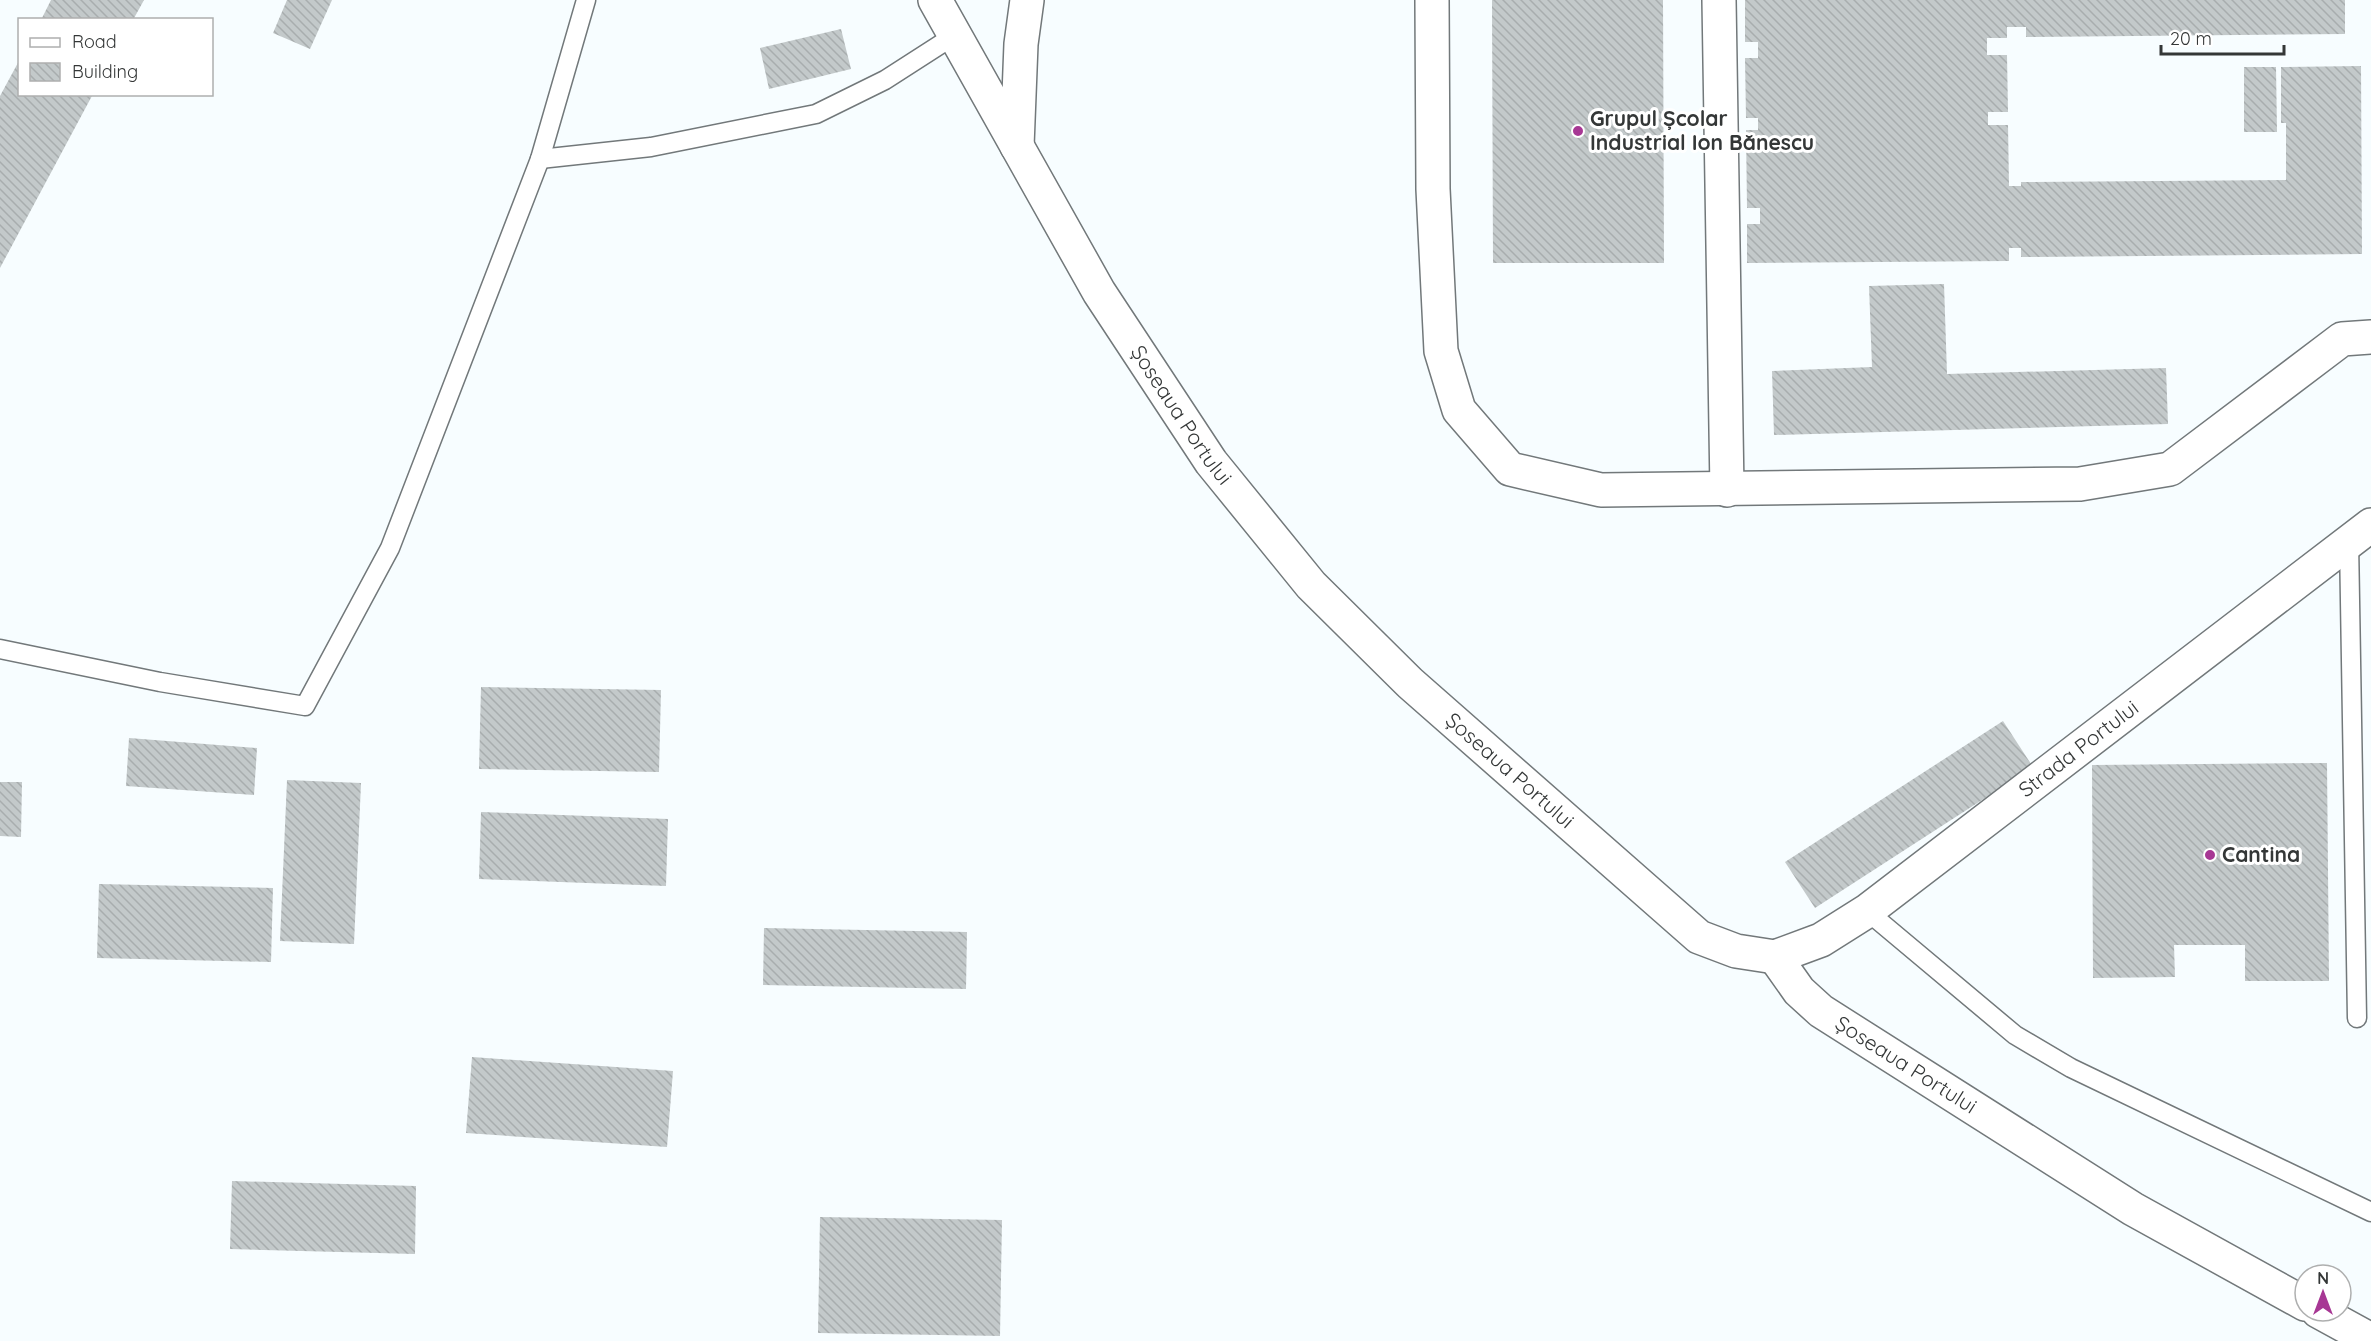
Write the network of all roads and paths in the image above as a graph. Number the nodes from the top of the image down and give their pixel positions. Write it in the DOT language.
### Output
graph roads {
  1 [pos="586,0"];
  2 [pos="935,0"];
  3 [pos="1027,0"];
  4 [pos="1432,0"];
  5 [pos="1719,0"];
  6 [pos="955,35"];
  7 [pos="1017,146"];
  8 [pos="540,159"];
  9 [pos="2371,337"];
  10 [pos="1727,490"];
  11 [pos="2360,533"];
  12 [pos="0,649"];
  13 [pos="1868,911"];
  14 [pos="1775,957"];
  15 [pos="2356,1018"];
  16 [pos="2371,1212"];
  17 [pos="2293,1297"];
  18 [pos="2340,1323"];
  19 [pos="2371,1340"];
  1 -- 8 [label="lane"];
  2 -- 6 [label="street, Șoseaua Portului"];
  3 -- 7 [label="street"];
  4 -- 10 [label="street"];
  5 -- 10 [label="street"];
  6 -- 7 [label="street, Șoseaua Portului"];
  6 -- 8 [label="lane"];
  7 -- 14 [label="street, Șoseaua Portului"];
  8 -- 12 [label="lane"];
  9 -- 10 [label="street"];
  11 -- 13 [label="street, Strada Portului"];
  11 -- 15 [label="lane"];
  13 -- 14 [label="street, Strada Portului"];
  13 -- 16 [label="lane"];
  14 -- 17 [label="street, Șoseaua Portului"];
  18 -- 19 [label="street"];
}
